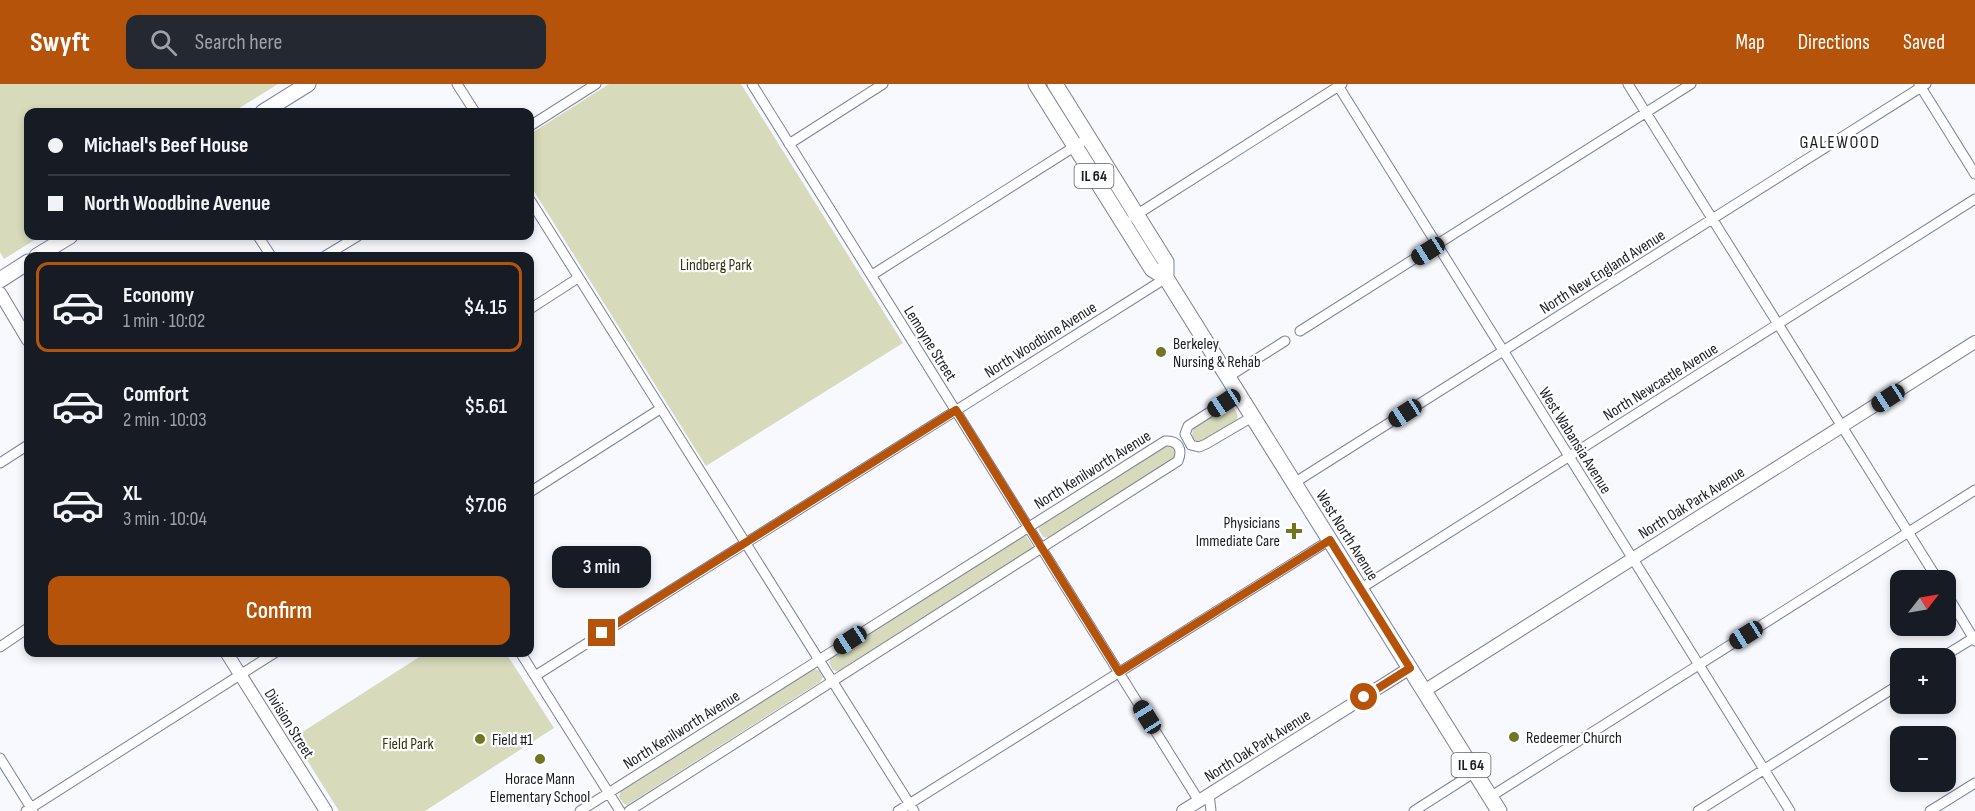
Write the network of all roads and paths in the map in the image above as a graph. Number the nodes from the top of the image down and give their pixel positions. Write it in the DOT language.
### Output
graph roads {
  1 [pos="308,84"];
  2 [pos="457,84"];
  3 [pos="596,84"];
  4 [pos="752,84"];
  5 [pos="883,84"];
  6 [pos="1036,84"];
  7 [pos="1055,84"];
  8 [pos="1628,84"];
  9 [pos="1691,84"];
  10 [pos="1339,85"];
  11 [pos="1922,85"];
  12 [pos="269,108"];
  13 [pos="472,108"];
  14 [pos="1646,112"];
  15 [pos="534,123"];
  16 [pos="1082,142"];
  17 [pos="789,144"];
  18 [pos="1975,174"];
  19 [pos="1975,199"];
  20 [pos="534,206"];
  21 [pos="1130,219"];
  22 [pos="1713,219"];
  23 [pos="63,240"];
  24 [pos="351,240"];
  25 [pos="1437,245"];
  26 [pos="44,252"];
  27 [pos="332,252"];
  28 [pos="24,265"];
  29 [pos="872,275"];
  30 [pos="578,278"];
  31 [pos="1166,278"];
  32 [pos="0,280"];
  33 [pos="0,293"];
  34 [pos="534,306"];
  35 [pos="1778,324"];
  36 [pos="1300,332"];
  37 [pos="24,333"];
  38 [pos="1285,341"];
  39 [pos="1975,342"];
  40 [pos="1504,351"];
  41 [pos="1228,377"];
  42 [pos="1238,394"];
  43 [pos="660,409"];
  44 [pos="956,410"];
  45 [pos="1252,417"];
  46 [pos="1842,427"];
  47 [pos="24,448"];
  48 [pos="1569,456"];
  49 [pos="0,463"];
  50 [pos="1294,483"];
  51 [pos="534,489"];
  52 [pos="1975,490"];
  53 [pos="1028,526"];
  54 [pos="1908,533"];
  55 [pos="1330,540"];
  56 [pos="745,543"];
  57 [pos="1042,548"];
  58 [pos="1633,558"];
  59 [pos="1932,570"];
  60 [pos="1360,589"];
  61 [pos="1956,609"];
  62 [pos="24,631"];
  63 [pos="1974,639"];
  64 [pos="0,646"];
  65 [pos="1956,649"];
  66 [pos="229,657"];
  67 [pos="268,657"];
  68 [pos="523,657"];
  69 [pos="818,660"];
  70 [pos="1699,664"];
  71 [pos="1410,668"];
  72 [pos="1119,672"];
  73 [pos="240,675"];
  74 [pos="535,676"];
  75 [pos="832,682"];
  76 [pos="1890,690"];
  77 [pos="1424,691"];
  78 [pos="0,758"];
  79 [pos="1764,769"];
  80 [pos="1475,772"];
  81 [pos="1975,783"];
  82 [pos="608,793"];
  83 [pos="1490,797"];
  84 [pos="1196,805"];
  85 [pos="911,808"];
  86 [pos="30,810"];
  87 [pos="1416,810"];
  88 [pos="325,811"];
  89 [pos="580,811"];
  90 [pos="620,811"];
  91 [pos="629,811"];
  92 [pos="898,811"];
  93 [pos="1211,811"];
  94 [pos="1499,811"];
  95 [pos="1698,811"];
  96 [pos="1790,811"];
  97 [pos="1930,811"];
  1 -- 12 [label="main road"];
  2 -- 13 [label="street"];
  3 -- 15 [label="street"];
  4 -- 17 [label="street, Lemoyne Street"];
  5 -- 17 [label="street"];
  6 -- 16 [label="main road, West North Avenue / IL 64"];
  7 -- 16 [label="main road, West North Avenue / IL 64"];
  8 -- 14 [label="street"];
  9 -- 14 [label="street"];
  10 -- 21 [label="street"];
  10 -- 25 [label="street, West Wabansia Avenue"];
  11 -- 18 [label="street"];
  11 -- 22 [label="street, North New England Avenue"];
  14 -- 22 [label="street"];
  14 -- 25 [label="street"];
  16 -- 21 [label="main road, West North Avenue / IL 64"];
  16 -- 29 [label="street"];
  17 -- 29 [label="street, Lemoyne Street"];
  19 -- 35 [label="street, North Newcastle Avenue"];
  20 -- 30 [label="street"];
  21 -- 31 [label="main road, West North Avenue / IL 64"];
  22 -- 35 [label="street"];
  22 -- 40 [label="street, North New England Avenue"];
  23 -- 26 [label="main road"];
  24 -- 27 [label="street"];
  25 -- 36 [label="street"];
  25 -- 40 [label="street, West Wabansia Avenue"];
  28 -- 32 [label="main road"];
  29 -- 44 [label="street, Lemoyne Street"];
  30 -- 34 [label="street"];
  30 -- 43 [label="street"];
  31 -- 41 [label="main road, West North Avenue / IL 64"];
  31 -- 44 [label="street, North Woodbine Avenue"];
  33 -- 37 [label="street"];
  35 -- 46 [label="street"];
  35 -- 48 [label="street, North Newcastle Avenue"];
  38 -- 41 [label="street"];
  39 -- 46 [label="street, North Oak Park Avenue"];
  40 -- 48 [label="street, West Wabansia Avenue"];
  40 -- 50 [label="street, North New England Avenue"];
  41 -- 42 [label="main road, West North Avenue / IL 64"];
  42 -- 45 [label="main road, West North Avenue / IL 64"];
  42 -- 45 [label="street"];
  43 -- 51 [label="street"];
  43 -- 56 [label="street"];
  44 -- 53 [label="street, Lemoyne Street"];
  44 -- 56 [label="street, North Woodbine Avenue"];
  45 -- 50 [label="main road, West North Avenue / IL 64"];
  46 -- 54 [label="street"];
  46 -- 58 [label="street, North Oak Park Avenue"];
  47 -- 49 [label="street"];
  48 -- 58 [label="street, West Wabansia Avenue"];
  48 -- 60 [label="street, North Newcastle Avenue"];
  50 -- 55 [label="main road, West North Avenue / IL 64"];
  52 -- 54 [label="street"];
  53 -- 57 [label="street, Lemoyne Street"];
  53 -- 57 [label="street, North Kenilworth Avenue"];
  53 -- 69 [label="street, North Kenilworth Avenue"];
  54 -- 59 [label="street"];
  54 -- 70 [label="street"];
  55 -- 60 [label="main road, West North Avenue / IL 64"];
  55 -- 72 [label="street"];
  56 -- 69 [label="street"];
  56 -- 74 [label="street, North Woodbine Avenue"];
  57 -- 72 [label="street, Lemoyne Street"];
  57 -- 75 [label="street, North Kenilworth Avenue"];
  58 -- 70 [label="street, West Wabansia Avenue"];
  58 -- 77 [label="street, North Oak Park Avenue"];
  60 -- 71 [label="main road, West North Avenue / IL 64"];
  61 -- 63 [label="street"];
  62 -- 64 [label="street"];
  63 -- 65 [label="street"];
  66 -- 73 [label="street, Division Street"];
  67 -- 73 [label="street"];
  68 -- 74 [label="street"];
  69 -- 75 [label="street"];
  69 -- 82 [label="street, North Kenilworth Avenue"];
  70 -- 79 [label="street, West Wabansia Avenue"];
  70 -- 83 [label="street"];
  71 -- 77 [label="main road, West North Avenue / IL 64"];
  71 -- 84 [label="street, North Oak Park Avenue"];
  72 -- 84 [label="street, Lemoyne Street"];
  72 -- 85 [label="street"];
  73 -- 86 [label="street"];
  73 -- 88 [label="street, Division Street"];
  74 -- 82 [label="street"];
  75 -- 85 [label="street"];
  75 -- 91 [label="street, North Kenilworth Avenue"];
  76 -- 79 [label="street"];
  77 -- 80 [label="main road, West North Avenue / IL 64"];
  78 -- 86 [label="street"];
  79 -- 95 [label="street"];
  79 -- 96 [label="street, West Wabansia Avenue"];
  80 -- 83 [label="main road, West North Avenue / IL 64"];
  80 -- 87 [label="street"];
  81 -- 97 [label="street"];
  82 -- 89 [label="street, North Kenilworth Avenue"];
  82 -- 90 [label="street"];
  83 -- 94 [label="main road, West North Avenue / IL 64"];
  84 -- 93 [label="street"];
  85 -- 92 [label="street"];
}
